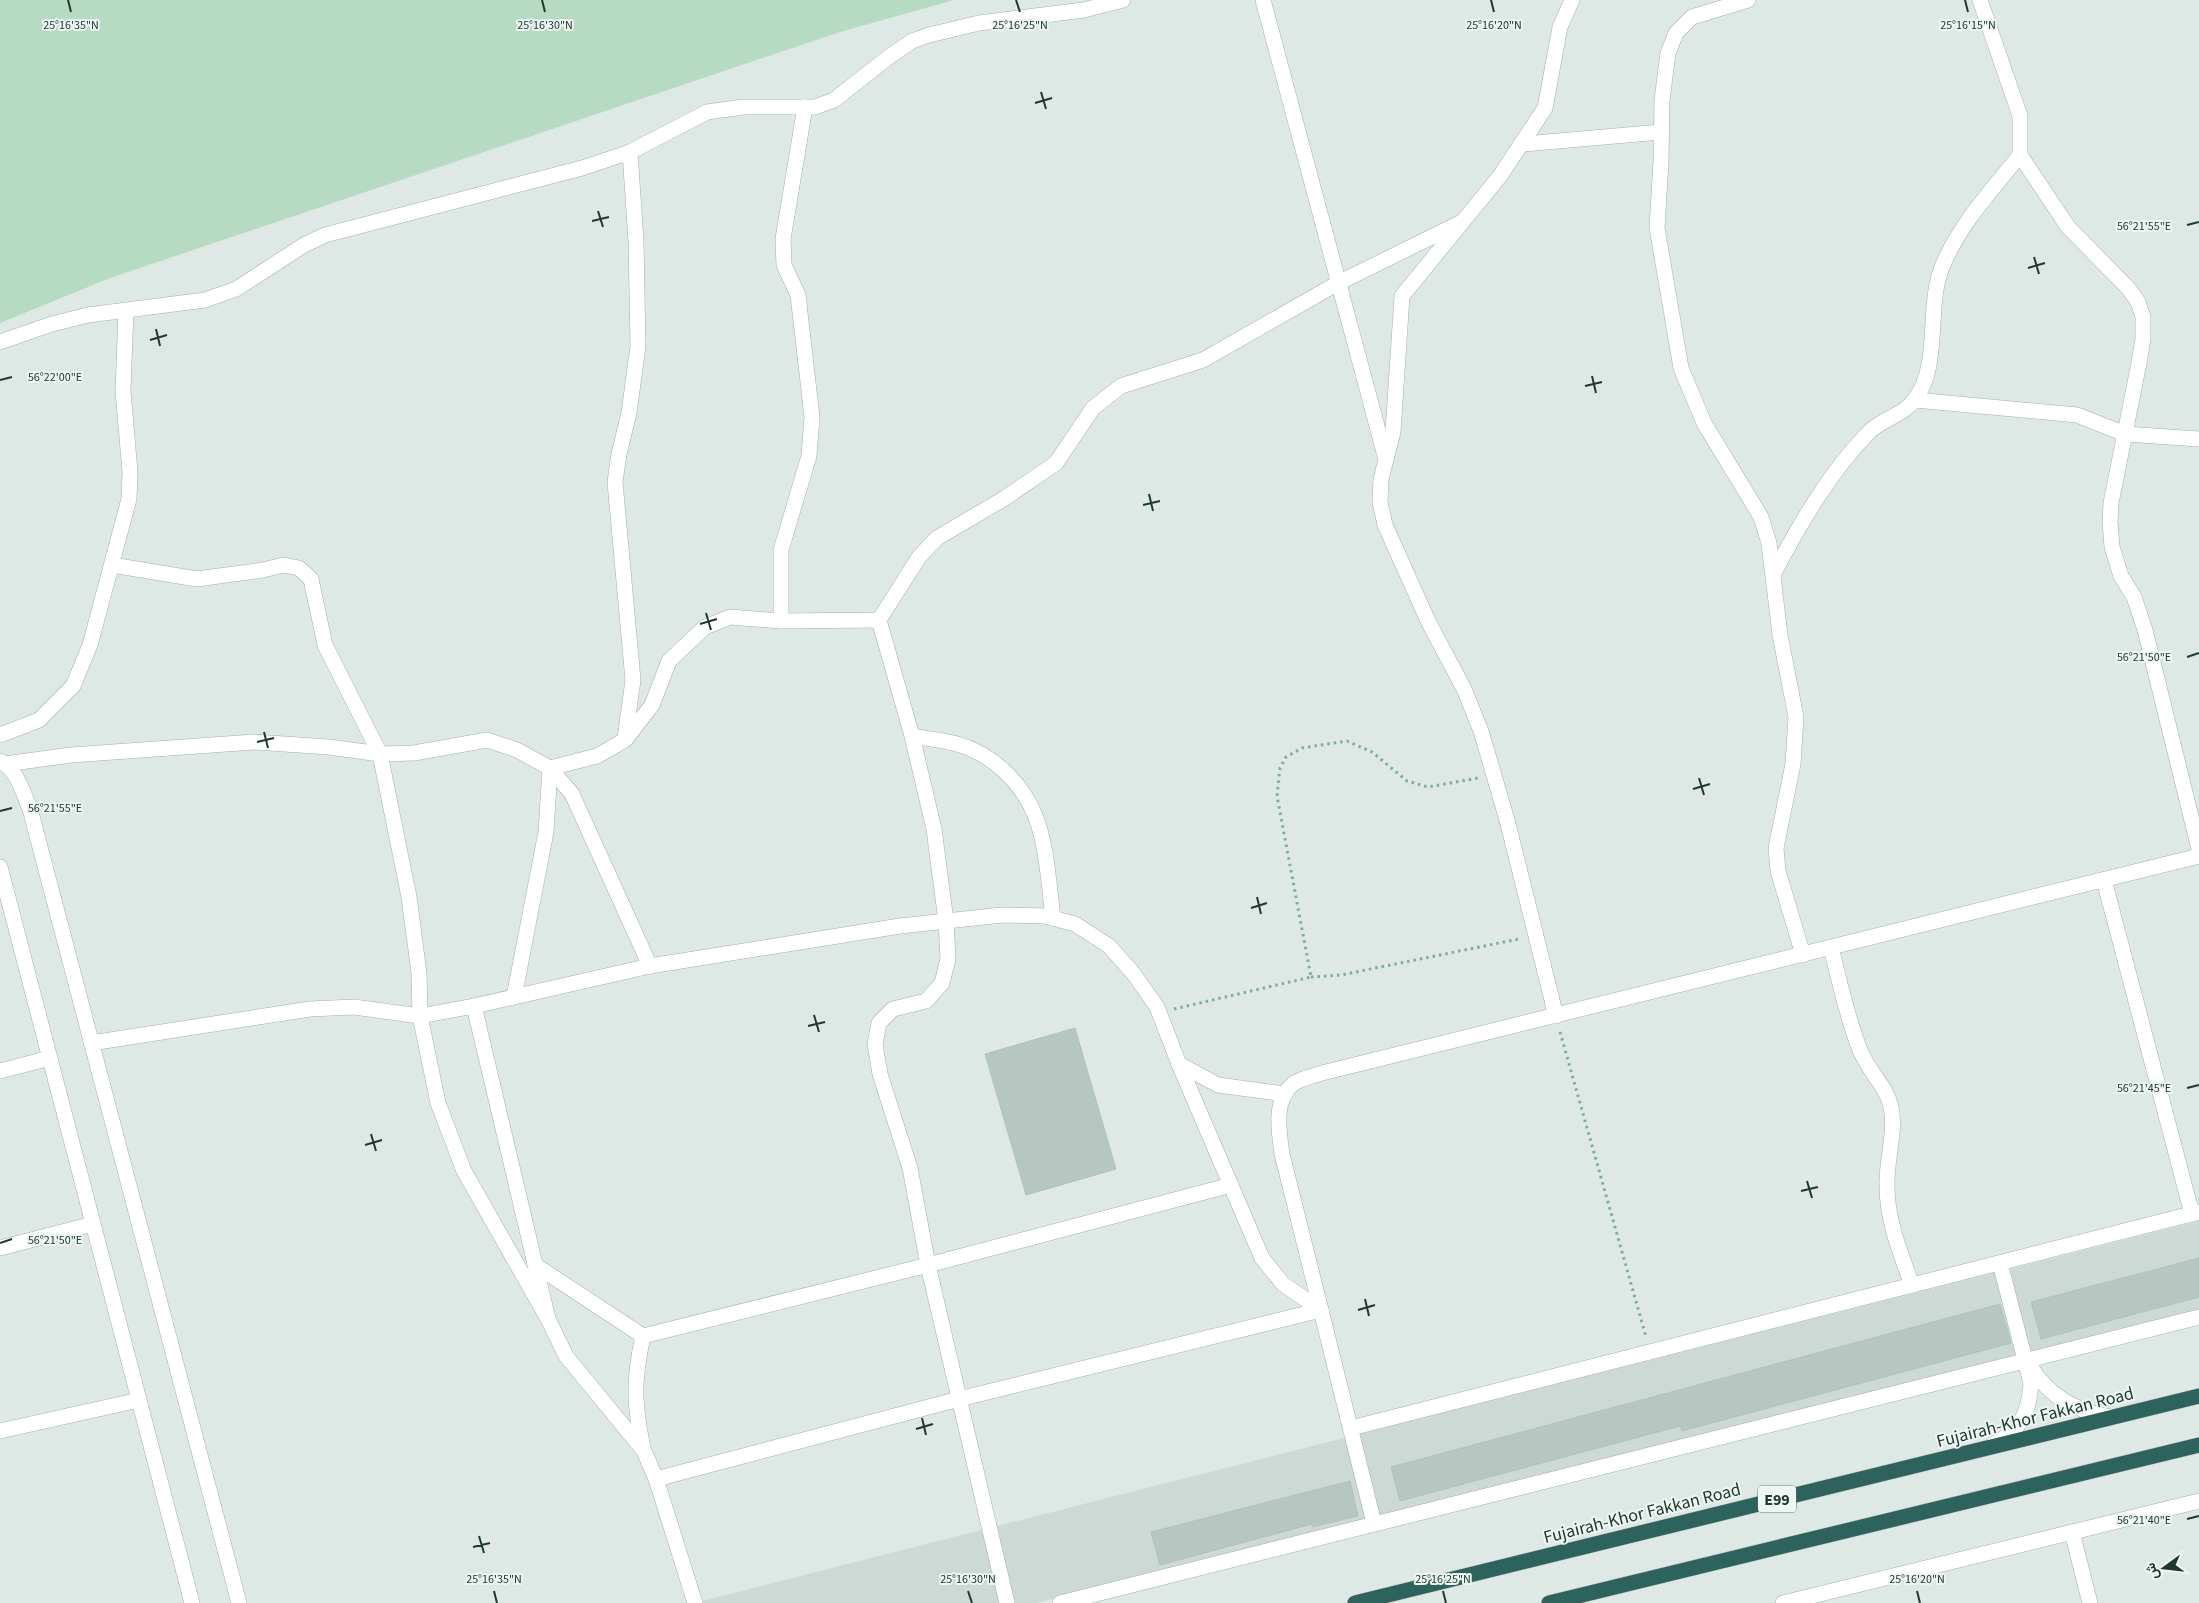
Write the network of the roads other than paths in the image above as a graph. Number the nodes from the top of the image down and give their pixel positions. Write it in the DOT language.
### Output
graph roads {
  1 [pos="1123,0"];
  2 [pos="1263,0"];
  3 [pos="1572,0"];
  4 [pos="1748,0"];
  5 [pos="1980,0"];
  6 [pos="805,107"];
  7 [pos="1661,132"];
  8 [pos="1523,144"];
  9 [pos="630,152"];
  10 [pos="2020,155"];
  11 [pos="1462,222"];
  12 [pos="1338,283"];
  13 [pos="126,310"];
  14 [pos="0,342"];
  15 [pos="1915,400"];
  16 [pos="2125,434"];
  17 [pos="2199,439"];
  18 [pos="1386,458"];
  19 [pos="112,565"];
  20 [pos="1774,573"];
  21 [pos="879,620"];
  22 [pos="781,621"];
  23 [pos="0,735"];
  24 [pos="912,736"];
  25 [pos="625,740"];
  26 [pos="380,754"];
  27 [pos="3,762"];
  28 [pos="550,768"];
  29 [pos="2199,849"];
  30 [pos="2199,856"];
  31 [pos="0,867"];
  32 [pos="2104,880"];
  33 [pos="1054,918"];
  34 [pos="946,921"];
  35 [pos="1831,948"];
  36 [pos="1803,955"];
  37 [pos="650,966"];
  38 [pos="514,997"];
  39 [pos="474,1006"];
  40 [pos="420,1016"];
  41 [pos="1556,1016"];
  42 [pos="91,1043"];
  43 [pos="50,1058"];
  44 [pos="1180,1064"];
  45 [pos="0,1071"];
  46 [pos="1285,1094"];
  47 [pos="1230,1185"];
  48 [pos="2196,1213"];
  49 [pos="93,1224"];
  50 [pos="0,1248"];
  51 [pos="2000,1262"];
  52 [pos="535,1265"];
  53 [pos="928,1265"];
  54 [pos="1912,1285"];
  55 [pos="1321,1310"];
  56 [pos="2199,1317"];
  57 [pos="548,1319"];
  58 [pos="643,1336"];
  59 [pos="2026,1360"];
  60 [pos="2199,1396"];
  61 [pos="959,1399"];
  62 [pos="139,1400"];
  63 [pos="2110,1417"];
  64 [pos="1351,1428"];
  65 [pos="0,1431"];
  66 [pos="2199,1446"];
  67 [pos="1989,1447"];
  68 [pos="644,1450"];
  69 [pos="656,1479"];
  70 [pos="2199,1500"];
  71 [pos="1374,1523"];
  72 [pos="2072,1532"];
  73 [pos="192,1603"];
  74 [pos="239,1603"];
  75 [pos="695,1603"];
  76 [pos="1007,1603"];
  77 [pos="1060,1603"];
  78 [pos="1355,1603"];
  79 [pos="1549,1603"];
  80 [pos="1783,1603"];
  81 [pos="2090,1603"];
  1 -- 6 [label="street"];
  2 -- 12 [label="street"];
  3 -- 8 [label="street"];
  4 -- 7 [label="street"];
  5 -- 10 [label="street"];
  6 -- 9 [label="street"];
  6 -- 22 [label="street"];
  7 -- 8 [label="street"];
  7 -- 20 [label="street"];
  8 -- 11 [label="street"];
  9 -- 13 [label="street"];
  9 -- 25 [label="street"];
  10 -- 15 [label="street"];
  10 -- 16 [label="street"];
  11 -- 12 [label="street"];
  11 -- 18 [label="street"];
  12 -- 18 [label="street"];
  12 -- 21 [label="street"];
  13 -- 14 [label="street"];
  13 -- 19 [label="street"];
  15 -- 16 [label="street"];
  15 -- 20 [label="street"];
  16 -- 17 [label="street"];
  16 -- 29 [label="street"];
  18 -- 41 [label="street"];
  19 -- 23 [label="street"];
  19 -- 26 [label="street"];
  20 -- 36 [label="street"];
  21 -- 22 [label="street"];
  21 -- 24 [label="street"];
  22 -- 25 [label="street"];
  24 -- 33 [label="street"];
  24 -- 34 [label="street"];
  25 -- 28 [label="street"];
  26 -- 27 [label="street"];
  26 -- 28 [label="street"];
  26 -- 40 [label="street"];
  27 -- 42 [label="street"];
  28 -- 37 [label="street"];
  28 -- 38 [label="street"];
  30 -- 32 [label="street"];
  31 -- 43 [label="street"];
  32 -- 35 [label="street"];
  32 -- 48 [label="street"];
  33 -- 34 [label="street"];
  33 -- 44 [label="street"];
  34 -- 37 [label="street"];
  34 -- 53 [label="street"];
  35 -- 36 [label="street"];
  35 -- 54 [label="street"];
  36 -- 41 [label="street"];
  37 -- 38 [label="street"];
  38 -- 39 [label="street"];
  39 -- 40 [label="street"];
  39 -- 52 [label="street"];
  40 -- 42 [label="street"];
  40 -- 57 [label="street"];
  41 -- 46 [label="street"];
  42 -- 74 [label="street"];
  43 -- 45 [label="street"];
  43 -- 49 [label="street"];
  44 -- 46 [label="street"];
  44 -- 47 [label="street"];
  46 -- 55 [label="street"];
  47 -- 53 [label="street"];
  47 -- 55 [label="street"];
  48 -- 51 [label="street"];
  49 -- 50 [label="street"];
  49 -- 62 [label="street"];
  51 -- 54 [label="street"];
  51 -- 59 [label="street"];
  52 -- 57 [label="street"];
  52 -- 58 [label="street"];
  53 -- 58 [label="street"];
  53 -- 61 [label="street"];
  54 -- 64 [label="street"];
  55 -- 61 [label="street"];
  55 -- 64 [label="street"];
  56 -- 59 [label="street"];
  57 -- 68 [label="street"];
  58 -- 68 [label="street"];
  59 -- 63 [label="street"];
  59 -- 67 [label="street"];
  59 -- 71 [label="street"];
  60 -- 63 [label="highway, Fujairah-Khor Fakkan Road / E99"];
  61 -- 69 [label="street"];
  61 -- 76 [label="street"];
  62 -- 65 [label="street"];
  62 -- 73 [label="street"];
  63 -- 67 [label="highway, Fujairah-Khor Fakkan Road / E99"];
  64 -- 71 [label="street"];
  66 -- 79 [label="highway"];
  67 -- 78 [label="highway, Fujairah-Khor Fakkan Road / E99"];
  68 -- 69 [label="street"];
  69 -- 75 [label="street"];
  70 -- 72 [label="street"];
  71 -- 77 [label="street"];
  72 -- 80 [label="street"];
  72 -- 81 [label="street"];
}
